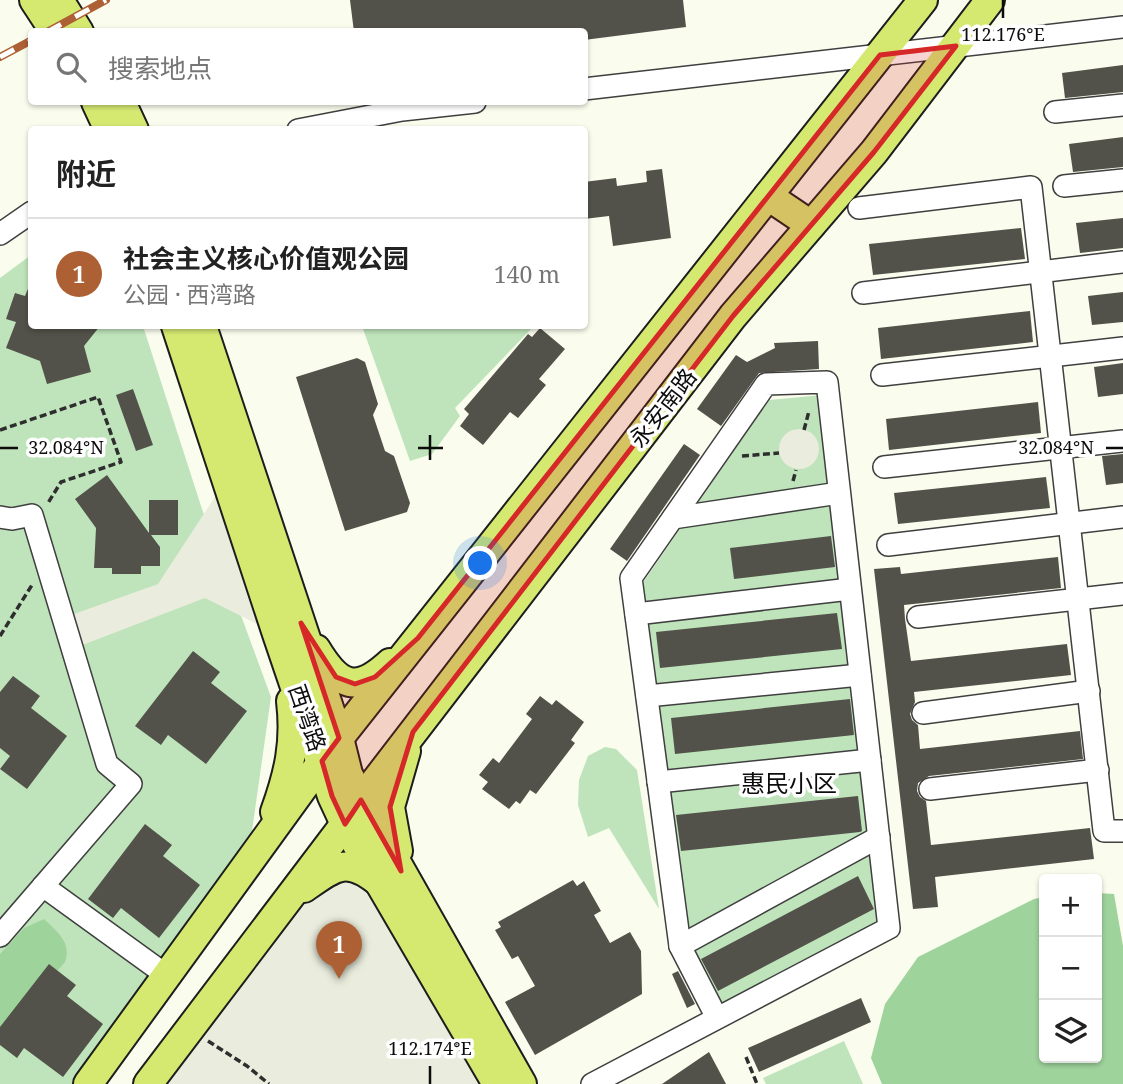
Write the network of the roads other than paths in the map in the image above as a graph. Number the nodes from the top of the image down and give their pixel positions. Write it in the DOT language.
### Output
graph roads {
  1 [pos="34,0"];
  2 [pos="59,0"];
  3 [pos="923,0"];
  4 [pos="990,0"];
  5 [pos="1123,27"];
  6 [pos="52,28"];
  7 [pos="76,28"];
  8 [pos="957,46"];
  9 [pos="880,55"];
  10 [pos="588,89"];
  11 [pos="97,105"];
  12 [pos="122,105"];
  13 [pos="448,105"];
  14 [pos="1123,105"];
  15 [pos="1055,112"];
  16 [pos="107,126"];
  17 [pos="132,126"];
  18 [pos="319,126"];
  19 [pos="1123,180"];
  20 [pos="1064,186"];
  21 [pos="768,196"];
  22 [pos="859,208"];
  23 [pos="28,215"];
  24 [pos="811,225"];
  25 [pos="0,234"];
  26 [pos="1123,262"];
  27 [pos="1041,273"];
  28 [pos="863,293"];
  29 [pos="177,329"];
  30 [pos="203,329"];
  31 [pos="1123,348"];
  32 [pos="1051,356"];
  33 [pos="882,375"];
  34 [pos="1123,441"];
  35 [pos="1061,449"];
  36 [pos="884,467"];
  37 [pos="839,493"];
  38 [pos="0,517"];
  39 [pos="1123,517"];
  40 [pos="673,518"];
  41 [pos="1069,524"];
  42 [pos="888,545"];
  43 [pos="850,589"];
  44 [pos="1123,594"];
  45 [pos="1078,600"];
  46 [pos="636,614"];
  47 [pos="918,617"];
  48 [pos="301,623"];
  49 [pos="418,638"];
  50 [pos="287,664"];
  51 [pos="860,675"];
  52 [pos="1089,691"];
  53 [pos="647,696"];
  54 [pos="923,713"];
  55 [pos="413,732"];
  56 [pos="339,738"];
  57 [pos="870,760"];
  58 [pos="322,761"];
  59 [pos="1098,770"];
  60 [pos="658,782"];
  61 [pos="930,789"];
  62 [pos="361,800"];
  63 [pos="345,824"];
  64 [pos="1123,831"];
  65 [pos="879,838"];
  66 [pos="264,840"];
  67 [pos="390,877"];
  68 [pos="43,886"];
  69 [pos="288,900"];
  70 [pos="0,936"];
  71 [pos="680,946"];
  72 [pos="166,975"];
  73 [pos="717,1018"];
  74 [pos="88,1084"];
  75 [pos="148,1084"];
  76 [pos="498,1084"];
  77 [pos="522,1084"];
  78 [pos="592,1084"];
  1 -- 6 [label="main road"];
  2 -- 7 [label="main road"];
  3 -- 9 [label="main road"];
  4 -- 8 [label="main road, 永安南路"];
  5 -- 8 [label="street"];
  8 -- 9 [label="street"];
  8 -- 24 [label="main road, 永安南路"];
  9 -- 10 [label="street"];
  9 -- 21 [label="main road"];
  11 -- 16 [label="main road"];
  12 -- 17 [label="main road"];
  13 -- 18 [label="street"];
  14 -- 15 [label="street"];
  19 -- 20 [label="street"];
  21 -- 24 [label="main road"];
  21 -- 49 [label="main road"];
  22 -- 27 [label="street"];
  23 -- 25 [label="street"];
  24 -- 55 [label="main road, 永安南路"];
  26 -- 27 [label="street"];
  27 -- 28 [label="street"];
  27 -- 32 [label="street"];
  29 -- 50 [label="main road, 西湾路"];
  30 -- 48 [label="main road, 西湾路"];
  31 -- 32 [label="street"];
  32 -- 33 [label="street"];
  32 -- 35 [label="street"];
  34 -- 35 [label="street"];
  35 -- 36 [label="street"];
  35 -- 41 [label="street"];
  37 -- 40 [label="street"];
  37 -- 40 [label="street"];
  37 -- 43 [label="street"];
  38 -- 68 [label="street"];
  39 -- 41 [label="street"];
  40 -- 46 [label="street"];
  41 -- 42 [label="street"];
  41 -- 45 [label="street"];
  43 -- 46 [label="street"];
  43 -- 51 [label="street"];
  44 -- 45 [label="street"];
  45 -- 47 [label="street"];
  45 -- 52 [label="street"];
  46 -- 53 [label="street"];
  48 -- 49 [label="main road"];
  48 -- 56 [label="main road, 西湾路"];
  49 -- 56 [label="main road"];
  50 -- 58 [label="main road, 西湾路"];
  50 -- 66 [label="main road"];
  51 -- 53 [label="street"];
  51 -- 57 [label="street"];
  52 -- 54 [label="street"];
  52 -- 59 [label="street"];
  53 -- 60 [label="street"];
  55 -- 62 [label="main road, 永安南路"];
  55 -- 67 [label="main road"];
  56 -- 58 [label="main road"];
  56 -- 62 [label="main road, 西湾路"];
  57 -- 60 [label="street"];
  57 -- 65 [label="street"];
  58 -- 63 [label="main road, 西湾路"];
  58 -- 66 [label="main road"];
  59 -- 61 [label="street"];
  59 -- 64 [label="street"];
  60 -- 71 [label="street"];
  62 -- 63 [label="main road, 永安南路"];
  62 -- 67 [label="main road, 西湾路"];
  63 -- 67 [label="main road, 西湾路"];
  63 -- 69 [label="main road, 永安南路"];
  65 -- 71 [label="street"];
  65 -- 73 [label="street"];
  66 -- 72 [label="main road"];
  67 -- 69 [label="main road"];
  67 -- 76 [label="main road, 西湾路"];
  67 -- 77 [label="main road, 西湾路"];
  68 -- 70 [label="street"];
  68 -- 72 [label="street"];
  69 -- 75 [label="main road, 永安南路"];
  71 -- 73 [label="street"];
  72 -- 74 [label="main road"];
  73 -- 78 [label="street"];
}
